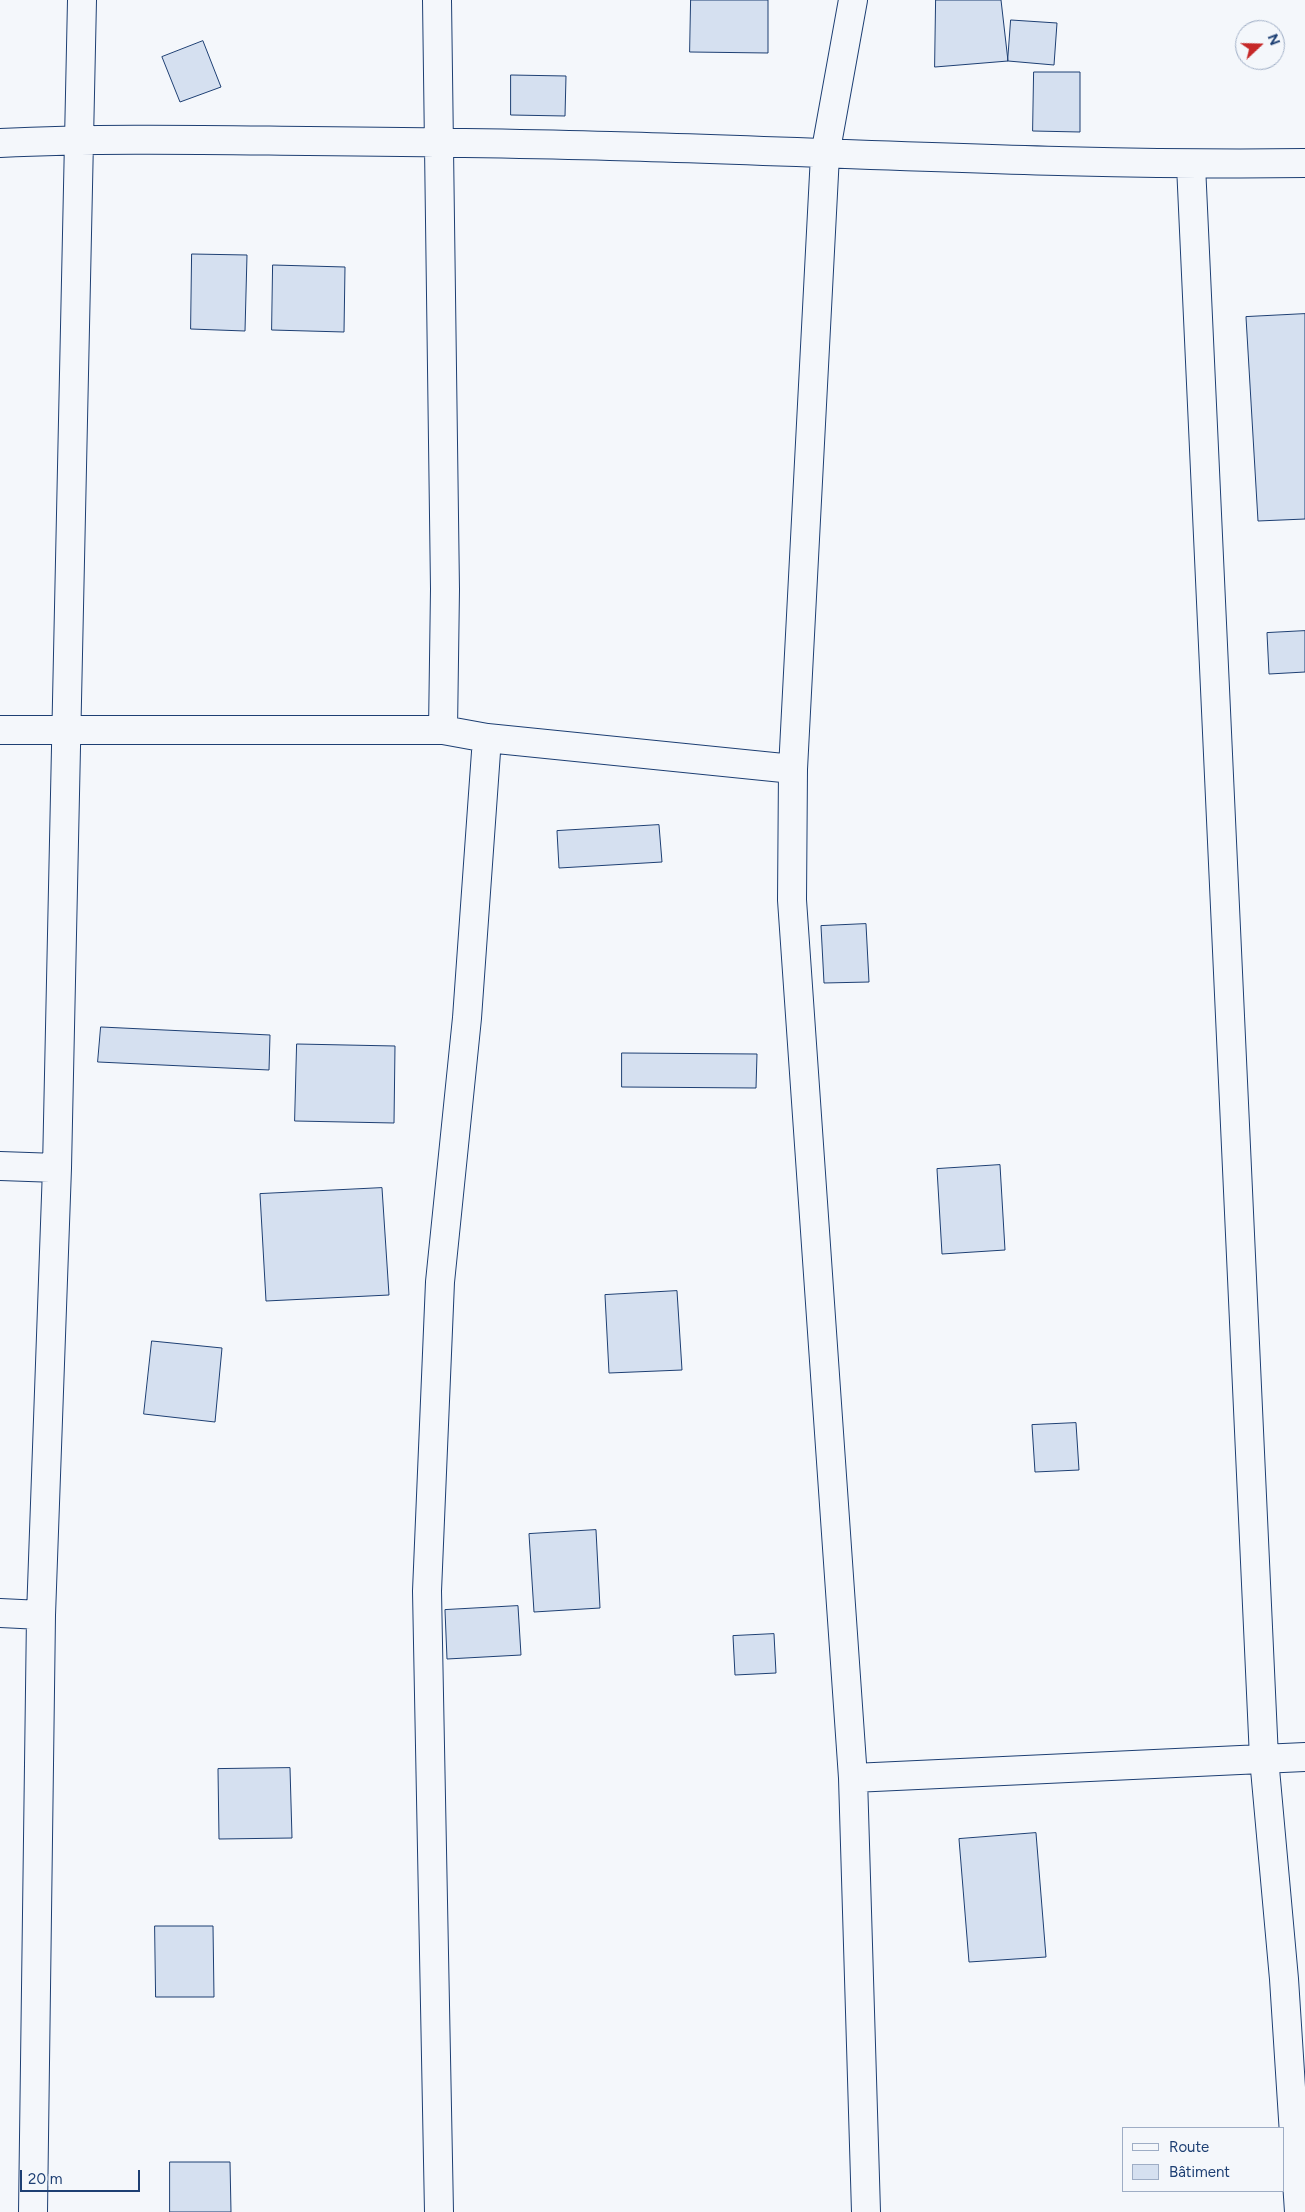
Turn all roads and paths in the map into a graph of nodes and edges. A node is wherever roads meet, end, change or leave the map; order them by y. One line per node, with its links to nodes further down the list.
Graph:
1 (82, 0): 4 (street)
2 (437, 0): 6 (street)
3 (853, 0): 7 (street)
4 (80, 139): 5 (street); 6 (street); 11 (street)
5 (0, 143)
6 (440, 143): 7 (street); 12 (street)
7 (825, 155): 9 (street); 14 (street)
8 (1305, 163): 9 (street)
9 (1191, 165): 20 (street)
10 (0, 730): 11 (street)
11 (65, 730): 12 (street); 16 (street)
12 (443, 730): 13 (street)
13 (486, 738): 14 (street); 23 (street)
14 (793, 769): 21 (street)
15 (0, 1166): 16 (street)
16 (57, 1168): 18 (street)
17 (0, 1613): 18 (street)
18 (41, 1615): 22 (street)
19 (1305, 1757): 20 (street)
20 (1264, 1758): 21 (street); 25 (street)
21 (853, 1778): 24 (street)
22 (33, 2212)
23 (439, 2212)
24 (866, 2212)
25 (1299, 2212)

